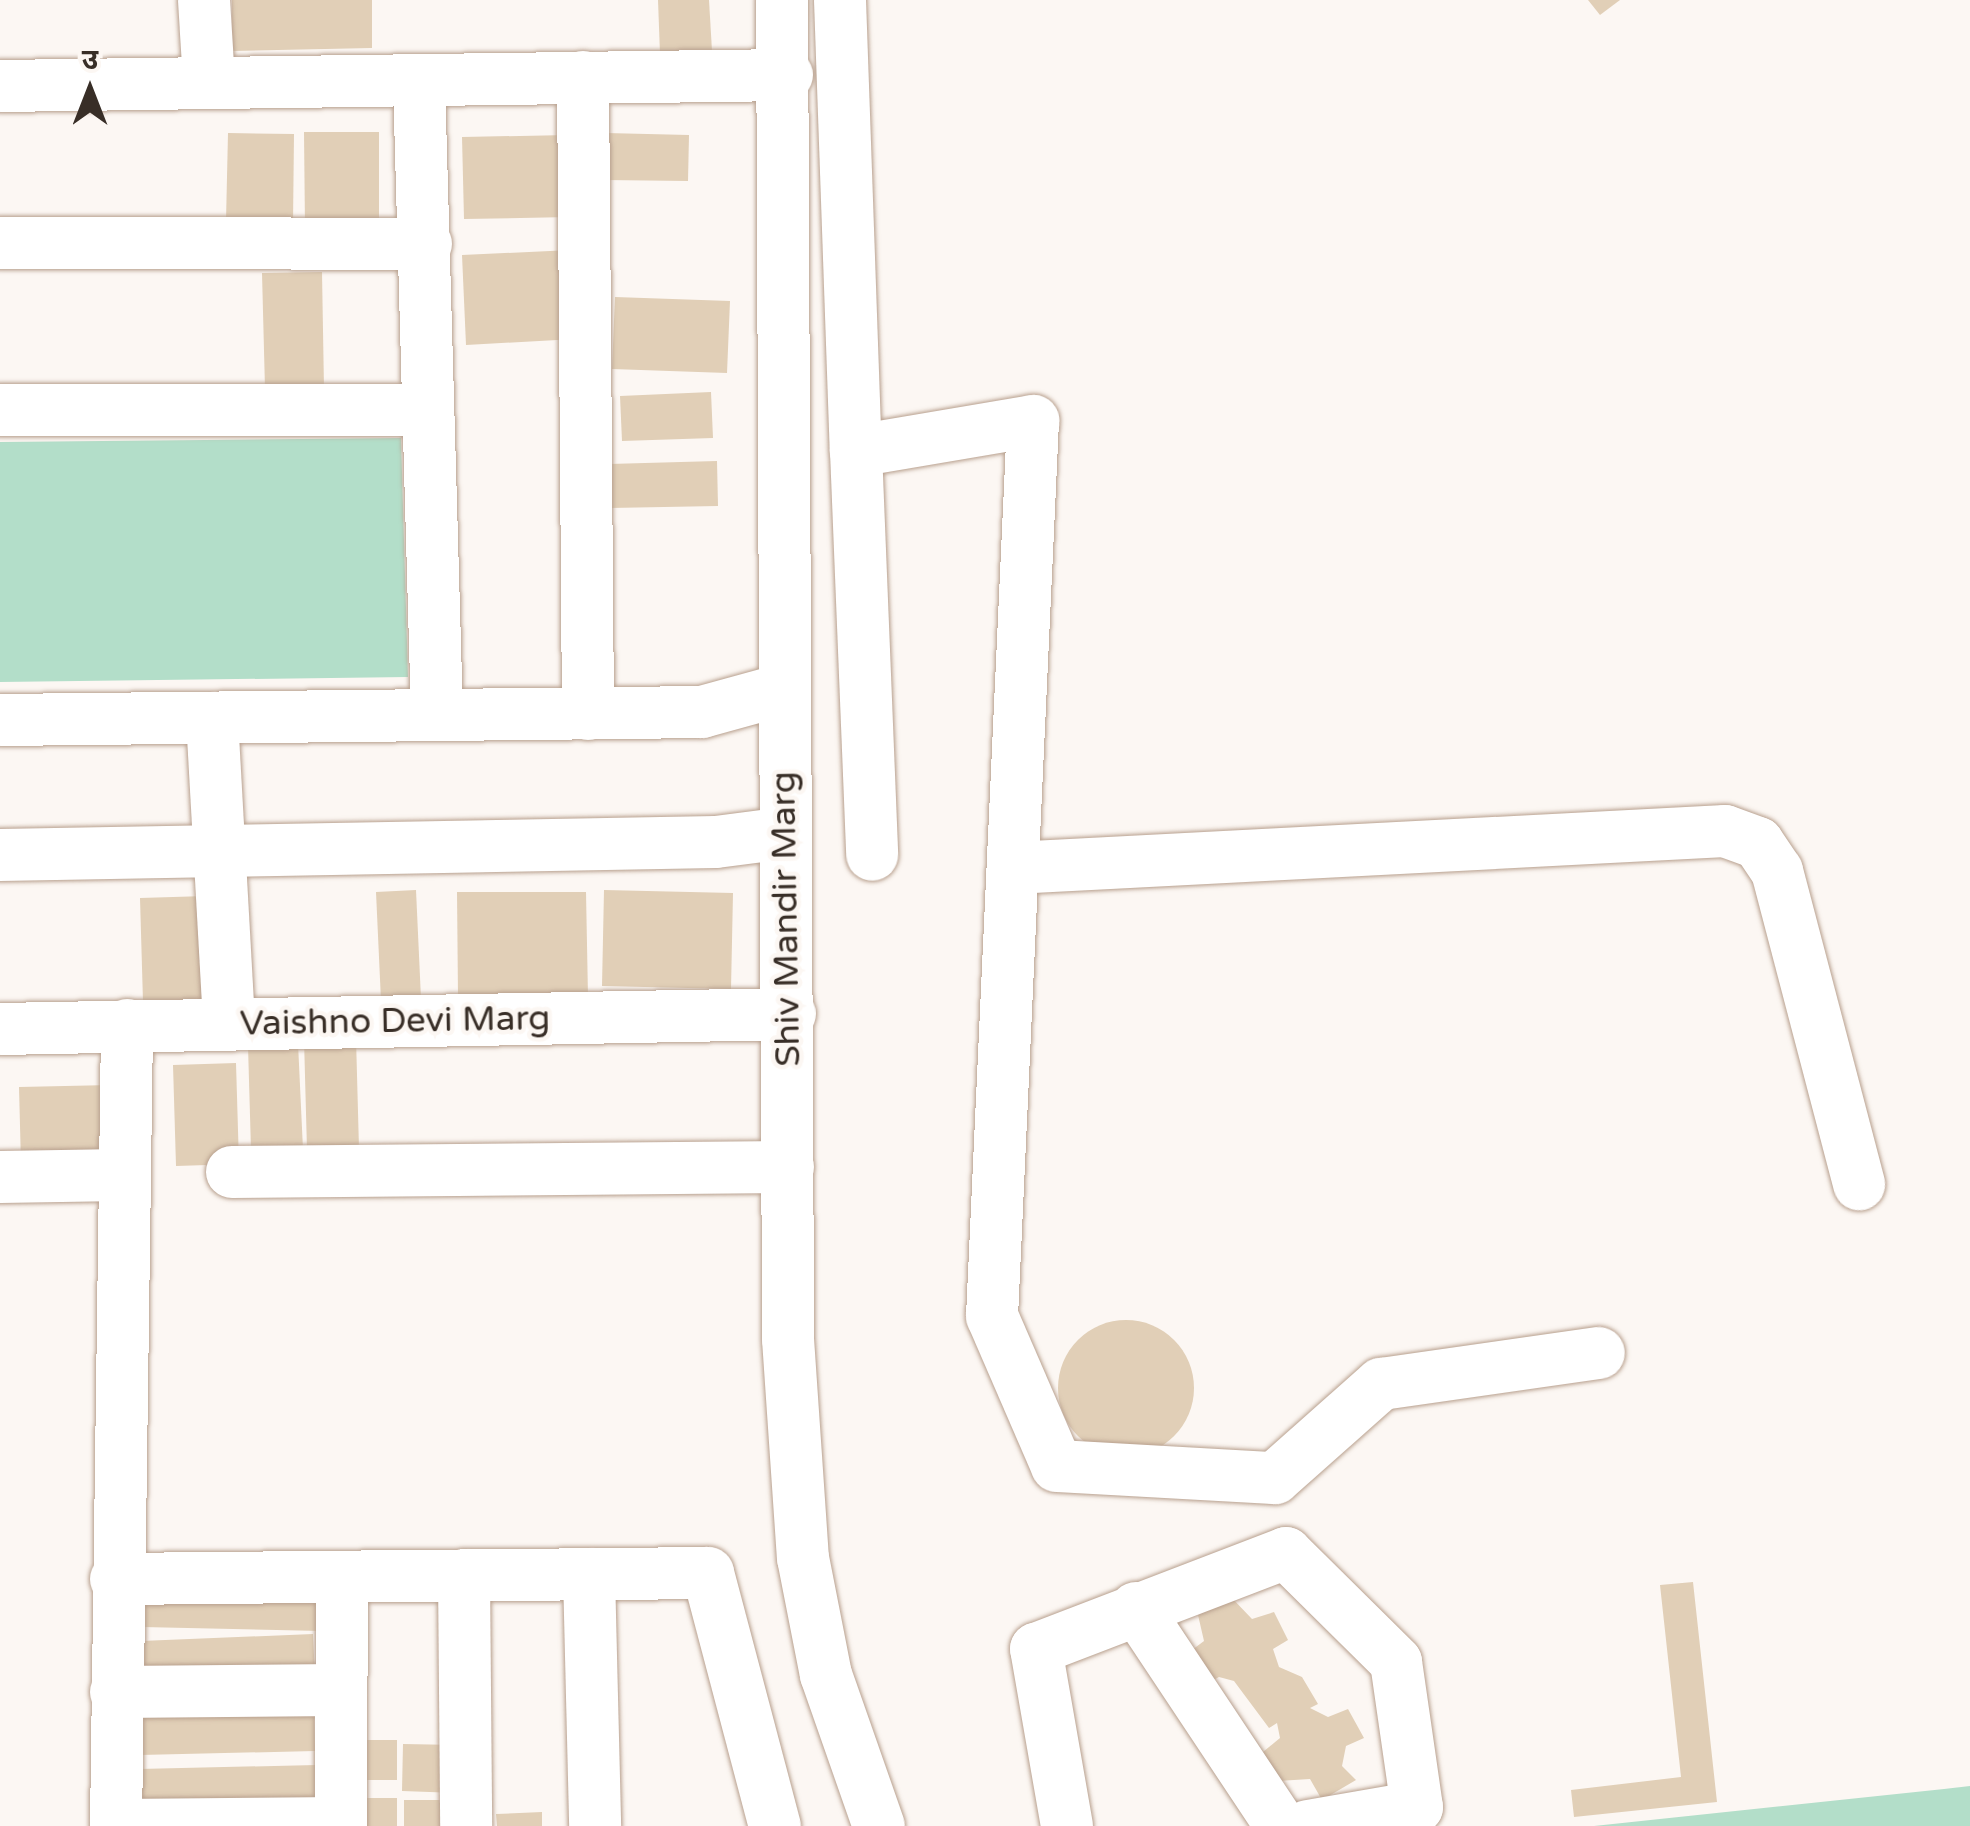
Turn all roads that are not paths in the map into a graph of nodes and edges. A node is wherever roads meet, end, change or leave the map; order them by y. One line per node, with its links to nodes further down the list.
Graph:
1 (204, 0): 6 (street)
2 (782, 0): 4 (street, Shiv Mandir Marg)
3 (840, 0): 13 (street)
4 (786, 75): 5 (street); 14 (street, Shiv Mandir Marg)
5 (583, 78): 7 (street); 15 (street)
6 (209, 81): 7 (street); 8 (street)
7 (418, 82): 10 (street)
8 (0, 86)
9 (0, 243): 10 (street)
10 (426, 244): 12 (street)
11 (0, 410): 12 (street)
12 (426, 410): 16 (street)
13 (856, 451): 22 (street); 23 (street)
14 (782, 690): 15 (street); 19 (street, Shiv Mandir Marg)
15 (588, 714): 16 (street)
16 (437, 715): 17 (street)
17 (212, 718): 18 (street); 20 (street)
18 (0, 720)
19 (785, 833): 20 (street); 24 (street, Shiv Mandir Marg)
20 (222, 848): 21 (street); 25 (street)
21 (0, 854)
22 (872, 855)
23 (1013, 868): 32 (street); 33 (street)
24 (790, 1014): 25 (street, Vaishno Devi Marg); 28 (street, Shiv Mandir Marg)
25 (229, 1024): 26 (street, Vaishno Devi Marg)
26 (127, 1025): 27 (street, Vaishno Devi Marg); 30 (street)
27 (0, 1028)
28 (788, 1167): 29 (street); 41 (street, Shiv Mandir Marg)
29 (232, 1172)
30 (122, 1175): 31 (street); 37 (street)
31 (0, 1176)
32 (1859, 1184)
33 (1598, 1353)
34 (588, 1574): 35 (street); 45 (street); 46 (street)
35 (464, 1575): 36 (street); 44 (street)
36 (342, 1577): 37 (street); 39 (street)
37 (116, 1579): 40 (street)
38 (1136, 1608): 47 (street); 48 (street); 49 (street)
39 (341, 1690): 40 (street); 42 (street)
40 (116, 1692): 43 (street)
41 (861, 1821)
42 (341, 1824): 43 (street)
43 (116, 1825)
44 (466, 1826)
45 (595, 1826)
46 (775, 1826)
47 (1067, 1826)
48 (1282, 1826)
49 (1308, 1826)

